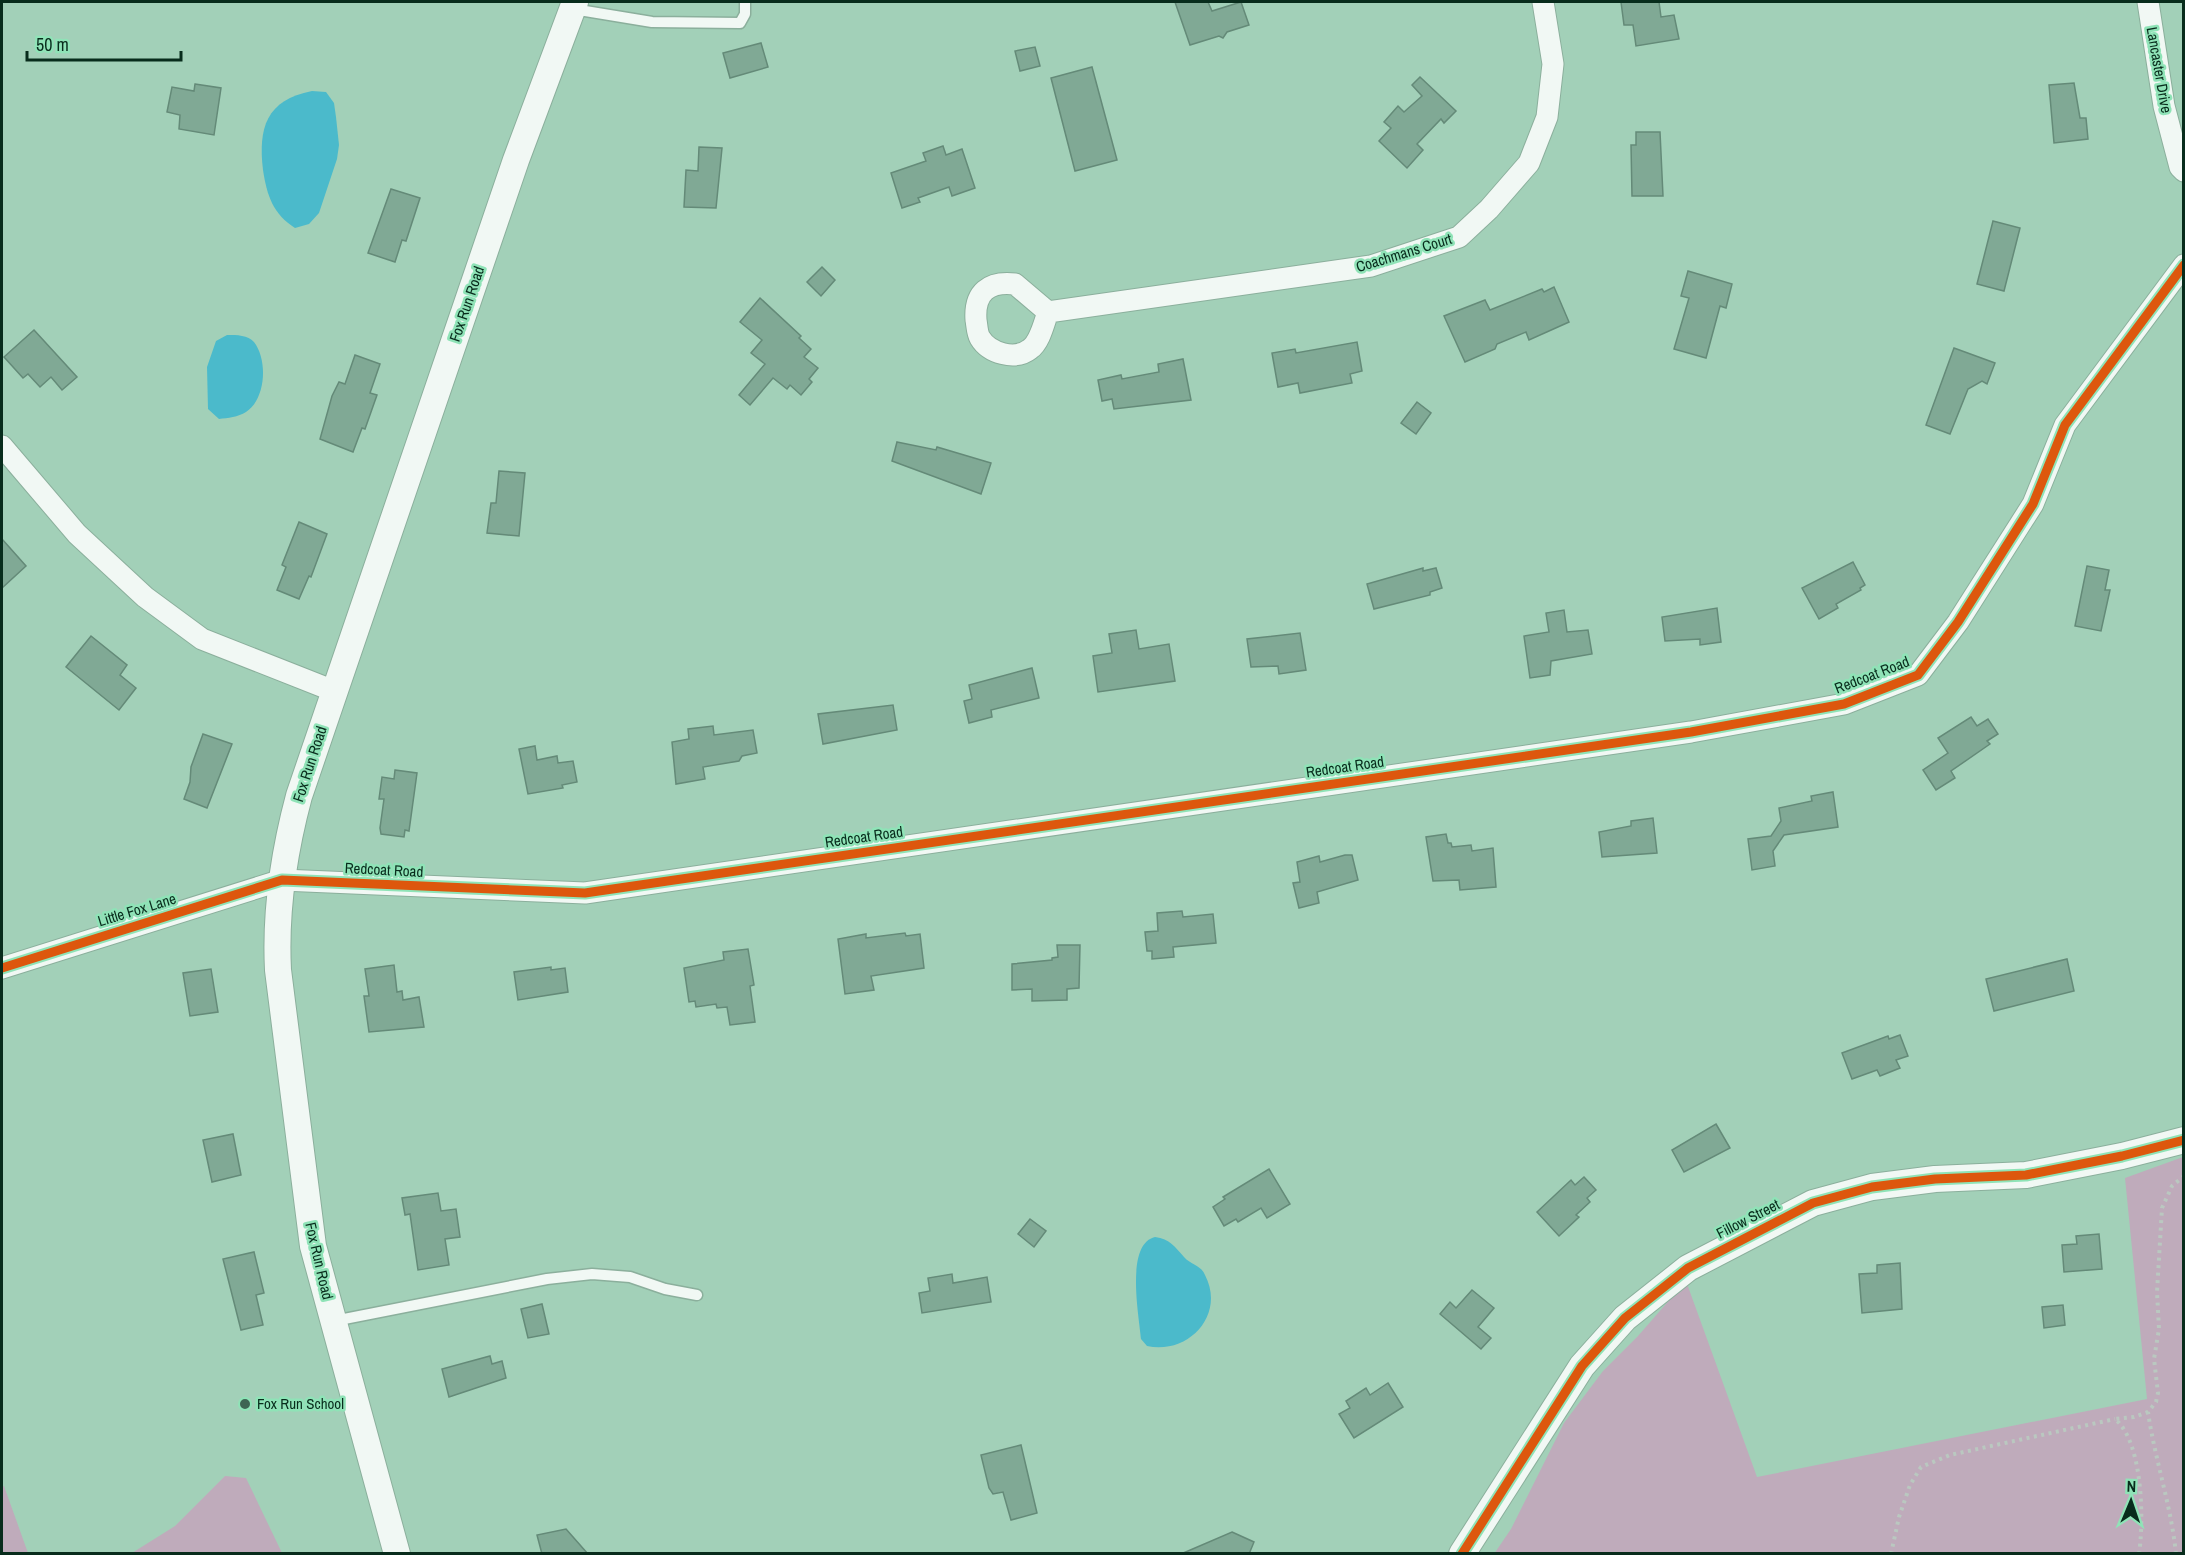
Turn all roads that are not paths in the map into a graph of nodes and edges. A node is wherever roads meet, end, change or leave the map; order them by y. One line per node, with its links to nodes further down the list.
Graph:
1 (746, 2): 4 (lane)
2 (1543, 2): 7 (street, Coachmans Court)
3 (2148, 2): 5 (street, Lancaster Drive)
4 (574, 5): 9 (street, Fox Run Road)
5 (2184, 171)
6 (2184, 265): 10 (street, Redcoat Road)
7 (1048, 312)
8 (2, 446): 9 (street)
9 (334, 691): 10 (street, Fox Run Road)
10 (282, 880): 11 (street, Little Fox Lane); 14 (street, Fox Run Road)
11 (2, 968)
12 (2184, 1140): 16 (street, Fillow Street)
13 (697, 1295): 14 (lane)
14 (334, 1322): 15 (street, Fox Run Road)
15 (397, 1554)
16 (1462, 1554)

